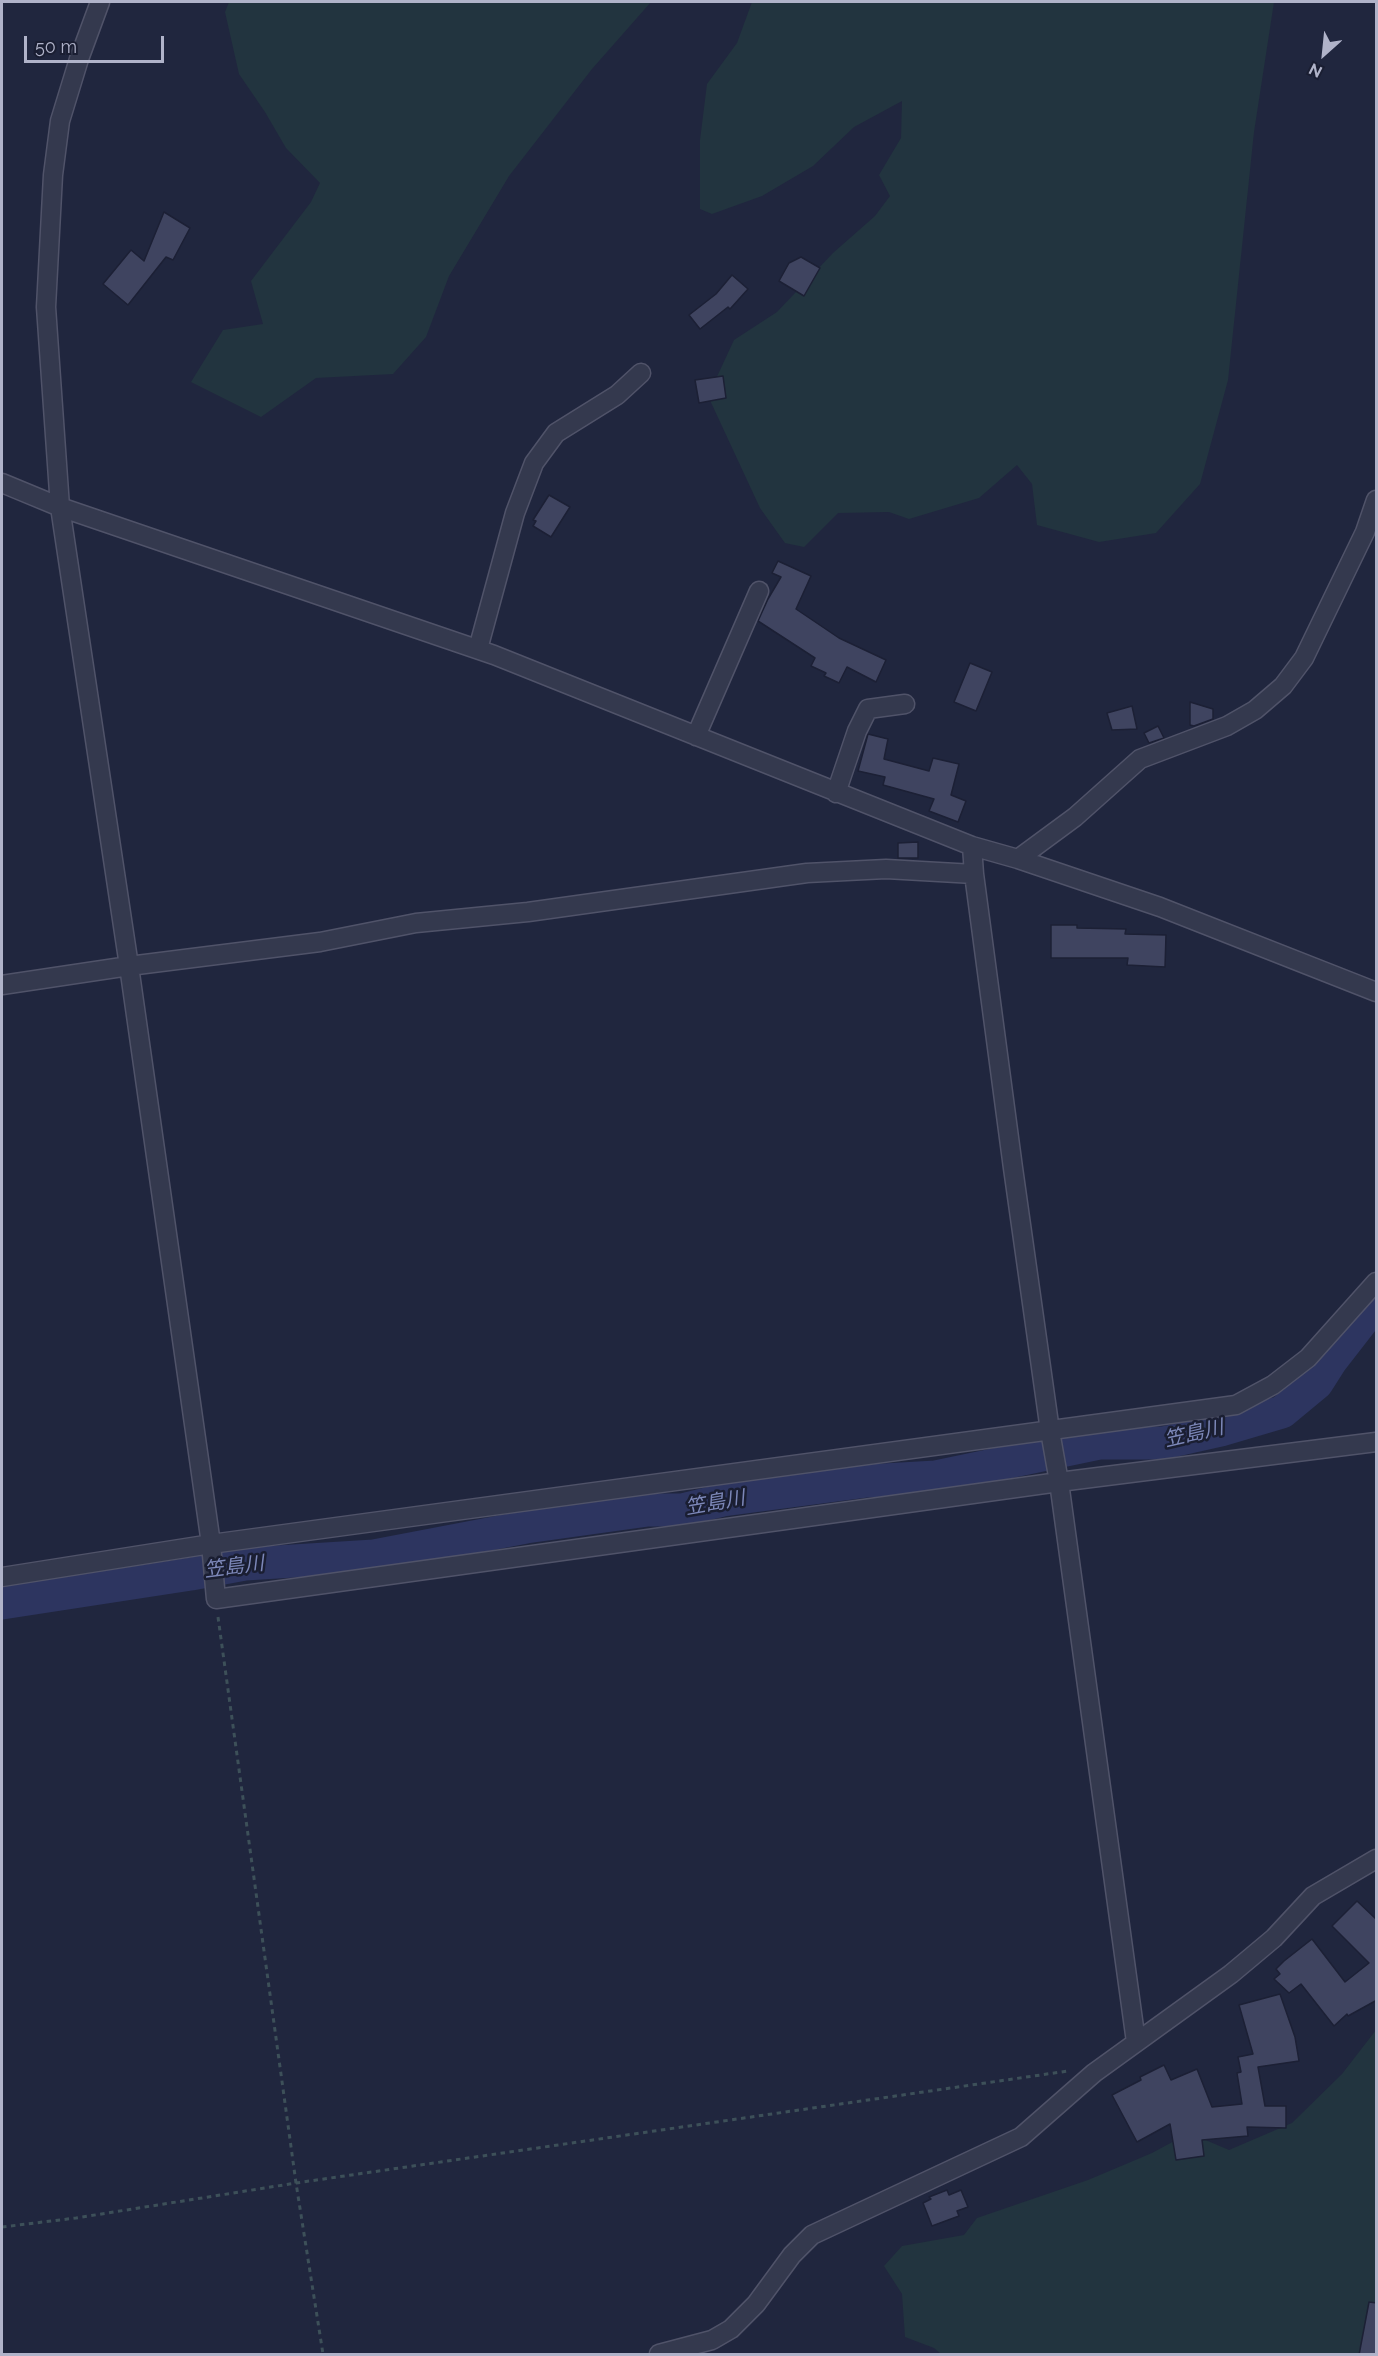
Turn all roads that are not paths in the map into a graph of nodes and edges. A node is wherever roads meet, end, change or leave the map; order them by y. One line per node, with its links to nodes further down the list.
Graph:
1 (100, 2): 5 (street)
2 (641, 373): 8 (street)
3 (2, 483): 5 (street)
4 (1377, 500): 6 (street)
5 (60, 507): 8 (street); 15 (street)
6 (1371, 535): 13 (street)
7 (759, 591): 10 (street)
8 (478, 649): 10 (street)
9 (905, 704): 11 (street)
10 (696, 736): 11 (street)
11 (836, 793): 12 (street)
12 (972, 846): 13 (street); 14 (street)
13 (1018, 859): 17 (street)
14 (974, 874): 15 (street); 19 (street)
15 (129, 966): 16 (street); 22 (street)
16 (2, 985)
17 (1377, 992)
18 (1377, 1282): 19 (street)
19 (1050, 1431): 21 (street); 22 (street)
20 (1377, 1442): 21 (street)
21 (1059, 1482): 22 (street); 25 (street)
22 (211, 1544): 23 (street)
23 (2, 1577)
24 (1377, 1859): 25 (street)
25 (1136, 2042): 26 (street)
26 (659, 2355)

